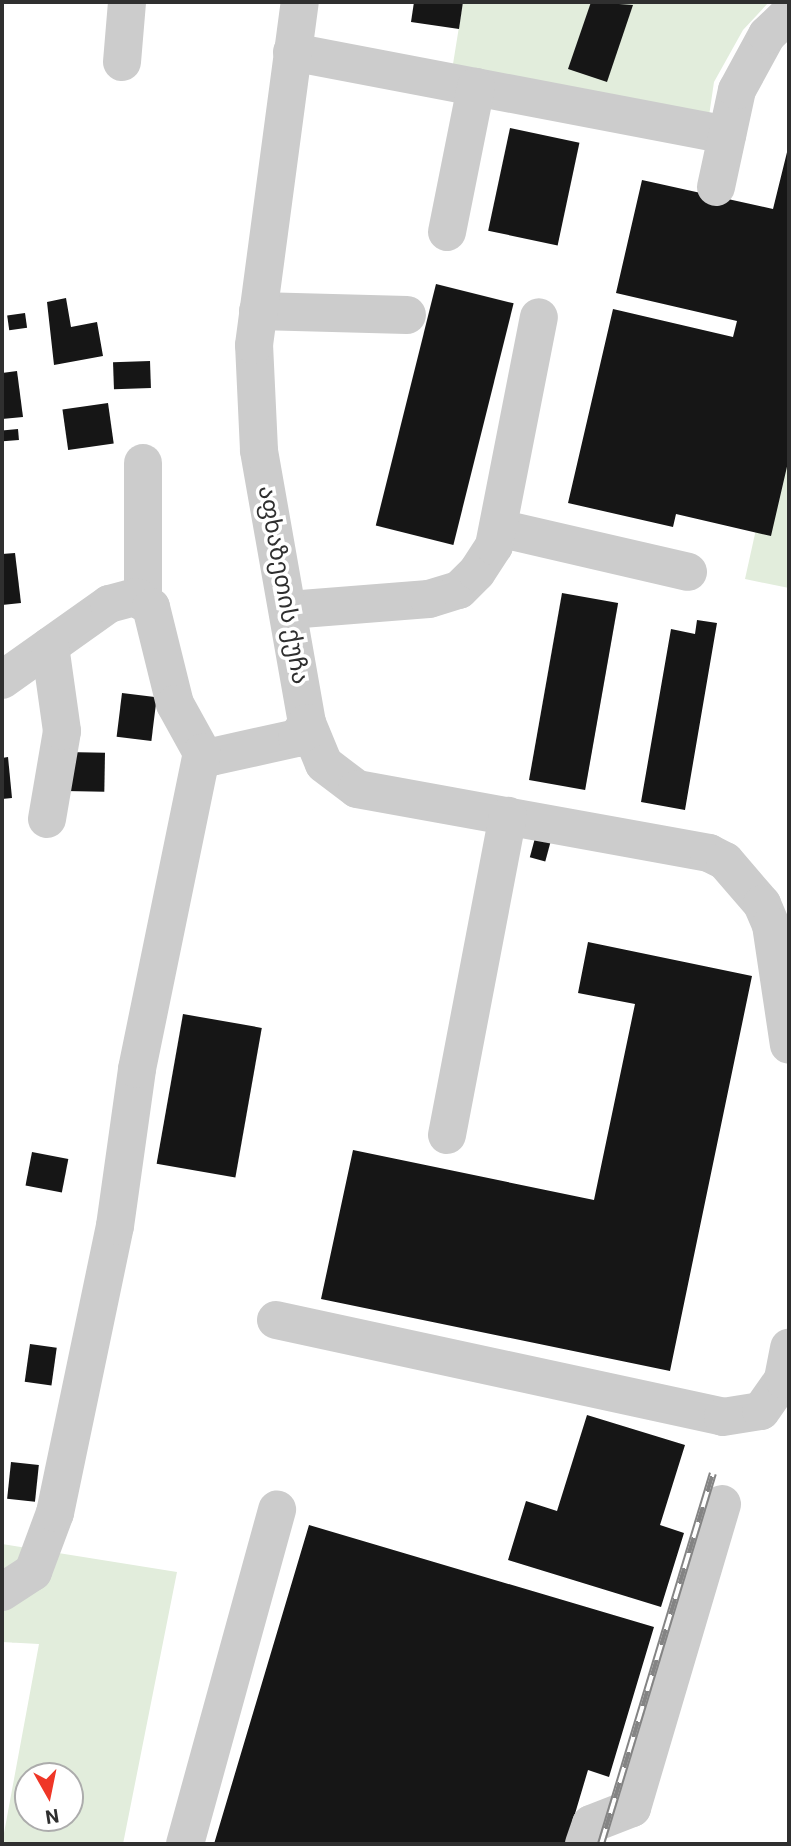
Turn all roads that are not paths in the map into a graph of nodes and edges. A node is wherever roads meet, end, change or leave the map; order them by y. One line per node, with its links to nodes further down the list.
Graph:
1 (127, 2): 5 (street)
2 (300, 2): 4 (street, აფხაზეთის ქუჩა)
3 (789, 14): 7 (street)
4 (292, 52): 6 (street); 10 (street, აფხაზეთის ქუჩა)
5 (122, 62)
6 (476, 87): 7 (street); 9 (street)
7 (727, 135): 8 (street)
8 (716, 187)
9 (447, 232)
10 (258, 311): 11 (street); 17 (street, აფხაზეთის ქუჩა)
11 (407, 315)
12 (539, 317): 14 (street)
13 (142, 463): 16 (street)
14 (498, 528): 15 (street); 17 (street)
15 (688, 572)
16 (143, 602): 18 (street); 21 (street)
17 (289, 610): 20 (street, აფხაზეთის ქუჩა)
18 (50, 646): 19 (street); 23 (street)
19 (2, 680)
20 (307, 723): 21 (street); 22 (street, აფხაზეთის ქუჩა)
21 (202, 753): 30 (street)
22 (508, 816): 24 (street, აფხაზეთის ქუჩა); 25 (street)
23 (47, 820)
24 (789, 1045)
25 (447, 1135)
26 (276, 1320): 27 (street)
27 (789, 1348)
28 (722, 1504): 32 (street)
29 (277, 1508): 31 (street)
30 (2, 1592)
31 (185, 1844)
32 (584, 1844)

